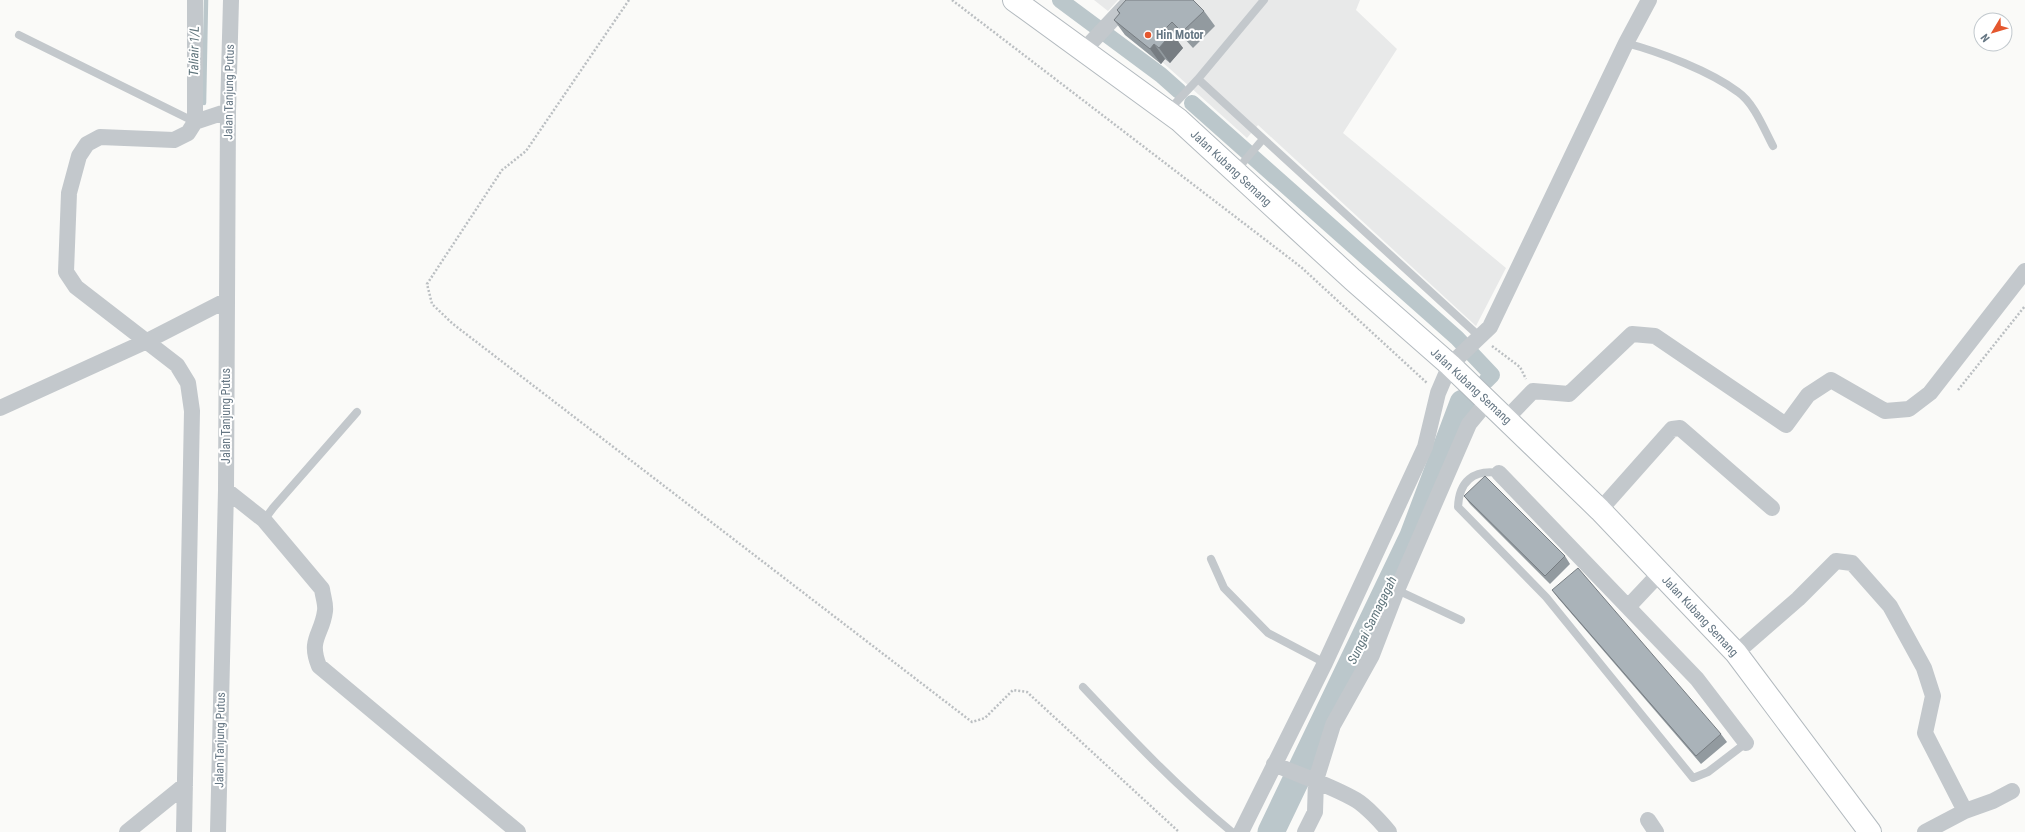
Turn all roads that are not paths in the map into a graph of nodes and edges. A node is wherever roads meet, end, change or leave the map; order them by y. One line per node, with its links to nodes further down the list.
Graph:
1 (195, 0): 13 (street)
2 (232, 0): 11 (street, Jalan Tanjung Putus)
3 (1014, 0): 8 (main road, Jalan Kubang Semang)
4 (1131, 0): 8 (street)
5 (1264, 0): 10 (lane)
6 (1649, 0): 9 (street)
7 (19, 35): 13 (lane)
8 (1090, 43): 12 (main road, Jalan Kubang Semang)
9 (1626, 43): 15 (lane); 20 (street)
10 (1198, 79): 12 (lane); 14 (lane)
11 (228, 111): 13 (street); 18 (street, Jalan Tanjung Putus)
12 (1167, 112): 16 (main road, Jalan Kubang Semang)
13 (195, 122): 19 (street)
14 (1263, 139): 16 (lane); 20 (lane)
15 (1773, 146)
16 (1242, 164): 21 (main road, Jalan Kubang Semang)
17 (2025, 271): 25 (street)
18 (227, 300): 19 (street); 27 (street, Jalan Tanjung Putus)
19 (147, 341): 23 (street); 42 (street)
20 (1475, 341): 21 (street)
21 (1454, 361): 22 (main road, Jalan Kubang Semang); 37 (street)
22 (1488, 401): 25 (main road, Jalan Kubang Semang); 33 (street)
23 (0, 408)
24 (357, 412): 30 (lane)
25 (1506, 419): 29 (main road, Jalan Kubang Semang)
26 (1499, 473): 34 (street); 39 (lane)
27 (226, 490): 30 (street); 47 (street, Jalan Tanjung Putus)
28 (1772, 508): 29 (street)
29 (1600, 510): 32 (main road, Jalan Kubang Semang)
30 (264, 520): 48 (street)
31 (1211, 559): 37 (lane)
32 (1660, 572): 34 (street); 36 (main road, Jalan Kubang Semang)
33 (1397, 590): 35 (lane); 41 (street)
34 (1628, 607): 39 (street)
35 (1461, 620)
36 (1736, 653): 44 (street); 53 (main road, Jalan Kubang Semang)
37 (1325, 663): 40 (street)
38 (1083, 686): 49 (lane)
39 (1746, 743)
40 (1278, 766): 41 (street); 50 (street)
41 (1312, 780): 51 (street); 52 (street)
42 (185, 785): 45 (street); 46 (street)
43 (2012, 791): 44 (street)
44 (1965, 811): 54 (street)
45 (127, 832)
46 (184, 832)
47 (218, 832)
48 (518, 832)
49 (1232, 832)
50 (1241, 832)
51 (1305, 832)
52 (1389, 832)
53 (1870, 832)
54 (1925, 832)

